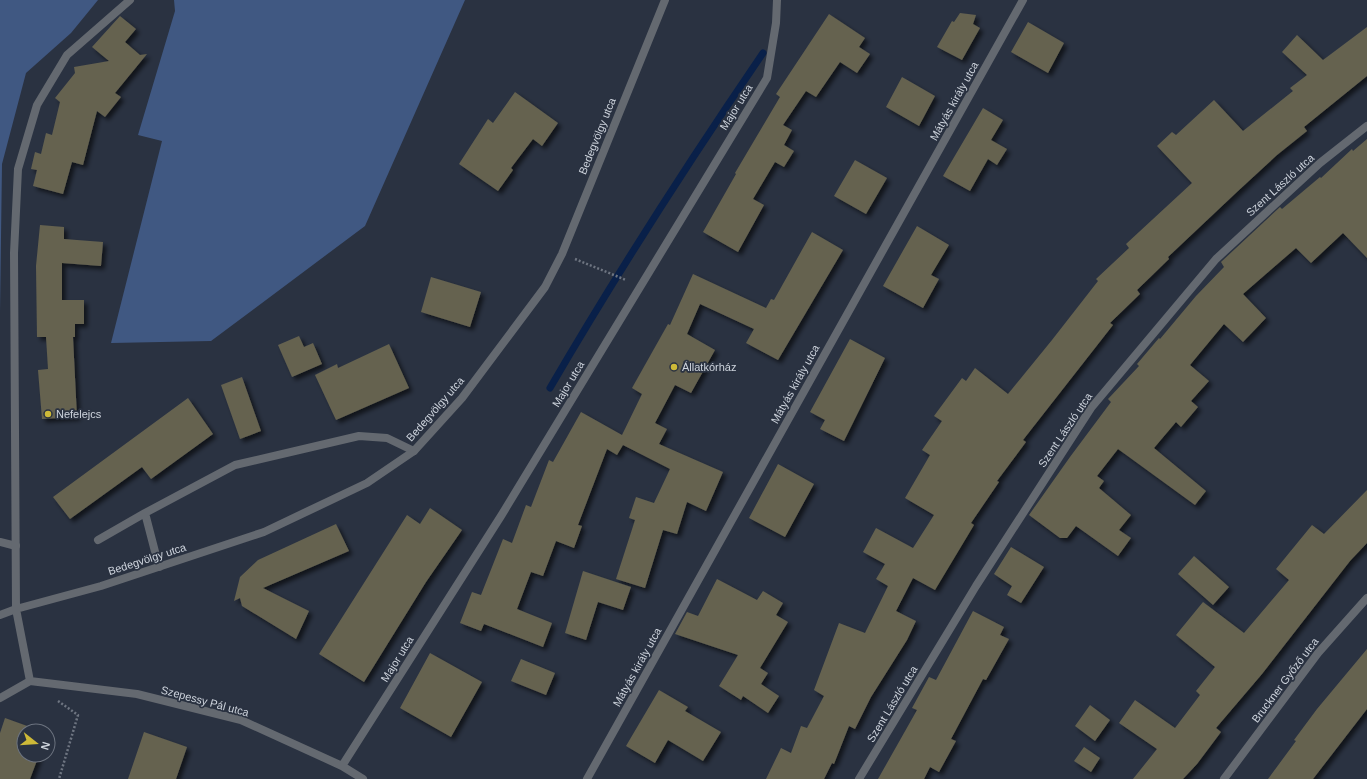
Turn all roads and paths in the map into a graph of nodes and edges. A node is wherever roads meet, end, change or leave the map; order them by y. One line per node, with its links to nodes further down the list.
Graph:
1 (130, 0): 12 (street)
2 (665, 0): 6 (street, Bedegvölgy utca)
3 (777, 0): 20 (street, Major utca)
4 (1023, 0): 23 (street, Mátyás király utca)
5 (1367, 126): 24 (street, Szent László utca)
6 (562, 254): 7 (path); 8 (street, Bedegvölgy utca)
7 (620, 277)
8 (414, 451): 9 (street); 13 (street, Bedegvölgy utca)
9 (145, 513): 10 (street); 13 (street)
10 (98, 540)
11 (0, 542): 12 (street)
12 (16, 546): 15 (street)
13 (159, 567): 15 (street, Bedegvölgy utca)
14 (1367, 598): 25 (street, Bruckner Győző utca)
15 (16, 609): 16 (street, Bedegvölgy utca); 17 (street)
16 (0, 615)
17 (30, 681): 18 (street); 20 (street, Szepessy Pál utca)
18 (0, 698)
19 (78, 715): 21 (path)
20 (342, 766): 22 (street, Szepessy Pál utca)
21 (59, 779)
22 (364, 779)
23 (588, 779)
24 (859, 779)
25 (1224, 779)

